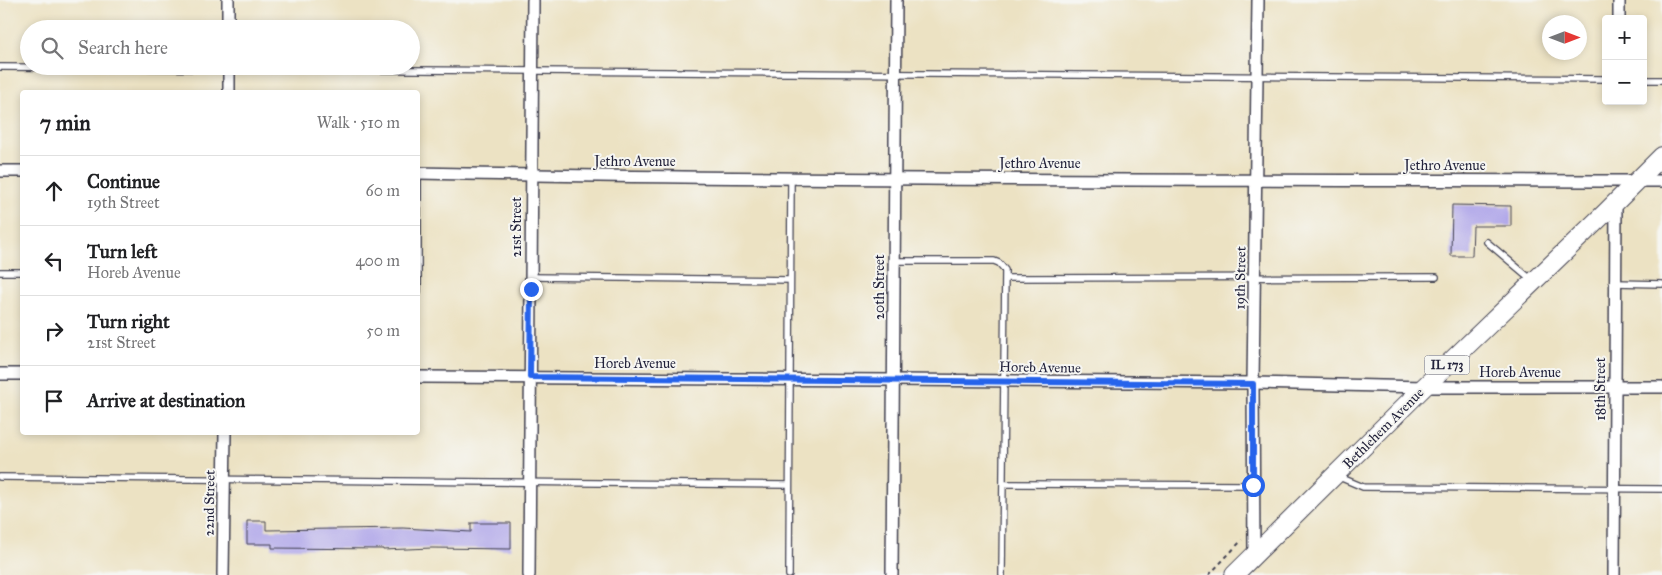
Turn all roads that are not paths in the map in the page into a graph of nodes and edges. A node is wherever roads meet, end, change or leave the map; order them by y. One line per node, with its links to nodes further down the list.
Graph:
1 (228, 0): 7 (street)
2 (533, 0): 11 (street, 21st Street)
3 (896, 0): 12 (street, 20th Street)
4 (1258, 0): 14 (street, 19th Street)
5 (1619, 0): 6 (street)
6 (1619, 15)
7 (228, 20)
8 (0, 67): 9 (lane)
9 (20, 67)
10 (420, 70): 11 (lane)
11 (532, 71): 12 (lane); 23 (street, 21st Street)
12 (896, 74): 14 (lane); 25 (street, 20th Street)
13 (229, 75): 18 (street)
14 (1257, 77): 15 (lane); 26 (street, 19th Street)
15 (1602, 80)
16 (1647, 80): 17 (lane)
17 (1662, 80)
18 (229, 90)
19 (1662, 156): 27 (main road, Bethlehem Avenue / IL 173)
20 (0, 171): 21 (street)
21 (20, 171)
22 (420, 173): 23 (street, Jethro Avenue)
23 (532, 175): 24 (street, Jethro Avenue); 34 (street, 21st Street)
24 (791, 177): 25 (street, Jethro Avenue); 38 (lane)
25 (895, 178): 26 (street, Jethro Avenue); 31 (street, 20th Street)
26 (1256, 179): 27 (street, Jethro Avenue); 36 (street, 19th Street)
27 (1636, 181): 28 (street, Jethro Avenue); 29 (main road, Bethlehem Avenue / IL 173)
28 (1662, 181)
29 (1616, 202): 39 (main road, Bethlehem Avenue / IL 173); 40 (street, 18th Street)
30 (1487, 242): 39 (lane)
31 (894, 261): 35 (lane); 47 (street, 20th Street)
32 (0, 272): 33 (lane)
33 (20, 272)
34 (531, 277): 38 (lane); 45 (street, 21st Street)
35 (1006, 278): 36 (lane); 48 (lane)
36 (1255, 278): 37 (lane); 49 (street, 19th Street)
37 (1436, 278)
38 (790, 280): 46 (lane)
39 (1534, 282): 51 (main road, Bethlehem Avenue / IL 173)
40 (1616, 283): 41 (lane); 52 (street, 18th Street)
41 (1662, 284)
42 (0, 374): 43 (street)
43 (20, 374)
44 (420, 377): 45 (street, Horeb Avenue)
45 (530, 377): 46 (street, Horeb Avenue); 57 (street, 21st Street)
46 (790, 379): 47 (street, Horeb Avenue); 59 (lane)
47 (894, 380): 48 (street, Horeb Avenue); 67 (street, 20th Street)
48 (1004, 381): 49 (street, Horeb Avenue); 58 (lane)
49 (1253, 384): 51 (street, Horeb Avenue); 60 (street, 19th Street)
50 (1662, 386): 52 (street, Horeb Avenue)
51 (1424, 387): 52 (street, Horeb Avenue); 54 (main road, Bethlehem Avenue / IL 173)
52 (1615, 387): 61 (street, 18th Street)
53 (226, 435): 56 (street, 22nd Street)
54 (1335, 476): 61 (lane); 63 (main road, Bethlehem Avenue / IL 173)
55 (0, 477): 56 (lane)
56 (224, 479): 57 (lane); 64 (street, 22nd Street)
57 (530, 482): 59 (lane); 65 (street, 21st Street)
58 (1004, 484): 60 (lane); 68 (lane)
59 (789, 485): 66 (lane)
60 (1253, 485): 63 (street, 19th Street)
61 (1614, 488): 62 (lane); 70 (street, 18th Street)
62 (1662, 489)
63 (1254, 556): 69 (main road, Bethlehem Avenue / IL 173)
64 (223, 575)
65 (529, 575)
66 (789, 575)
67 (892, 575)
68 (1002, 575)
69 (1234, 575)
70 (1614, 575)

